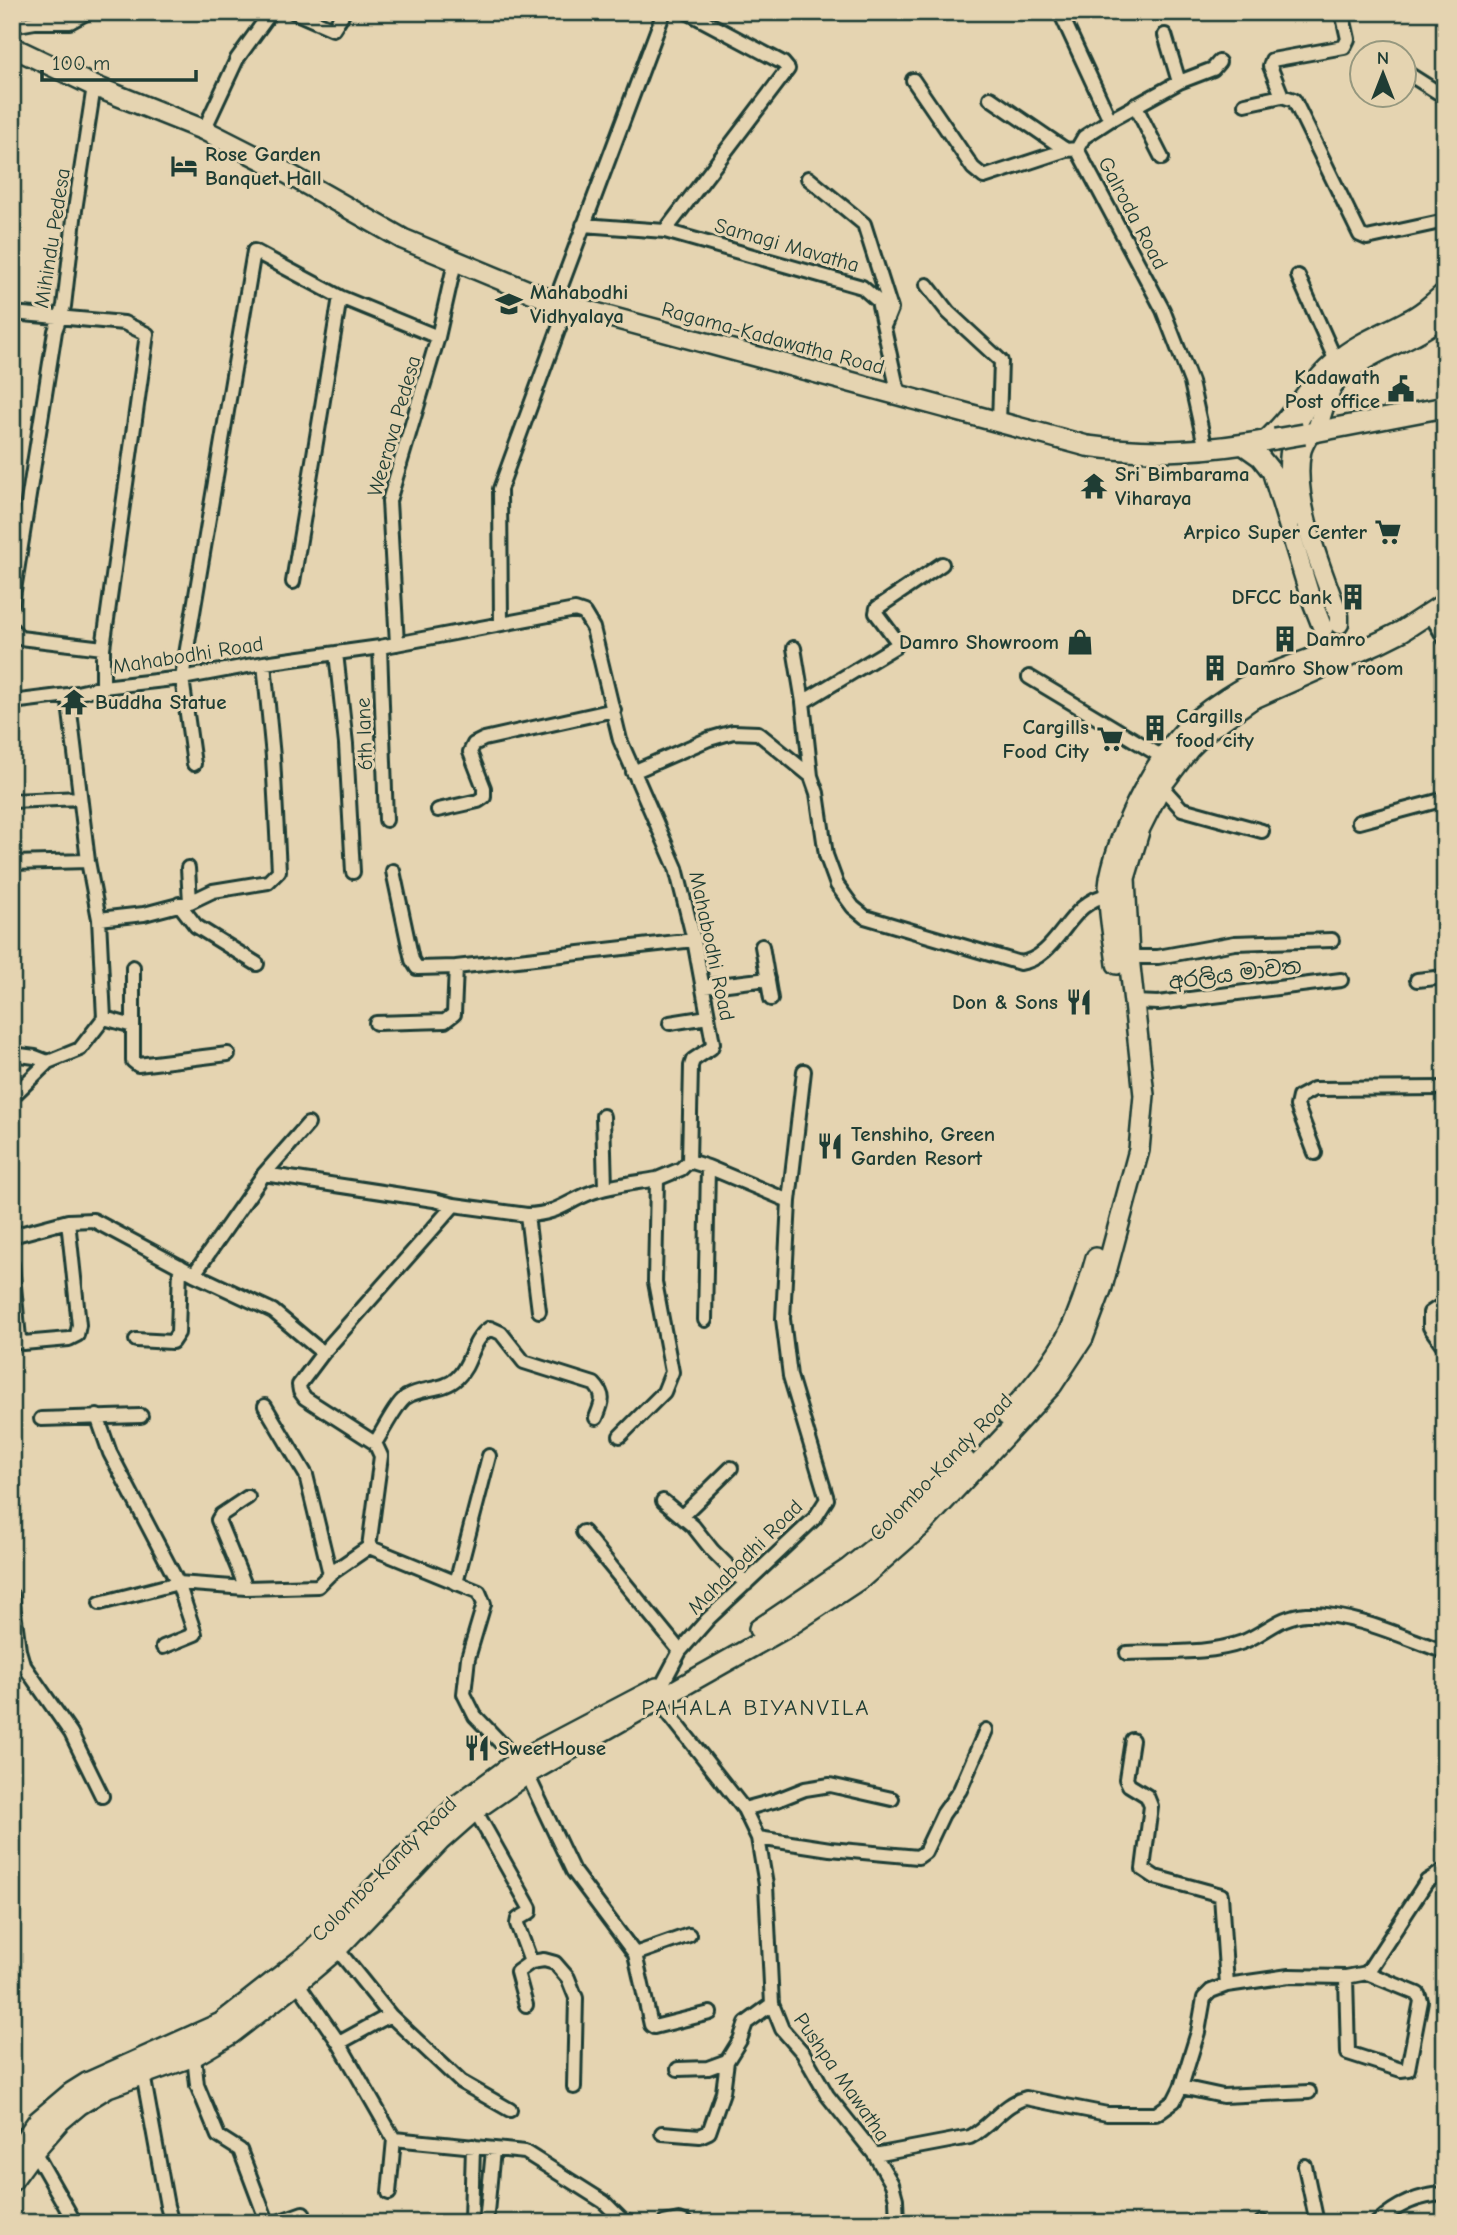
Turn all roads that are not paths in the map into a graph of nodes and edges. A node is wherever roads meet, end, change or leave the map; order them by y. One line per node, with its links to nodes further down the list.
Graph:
1 (88, 12): 9 (street)
2 (271, 12): 23 (street)
3 (294, 12): 4 (street)
4 (344, 12)
5 (664, 12): 28 (street)
6 (687, 12): 29 (street)
7 (1060, 12): 22 (street)
8 (1342, 12): 17 (street)
9 (12, 26)
10 (1165, 35): 15 (street)
11 (12, 47): 16 (main road, Ragama-Kadawatha Road)
12 (1219, 62): 15 (street, Galroda Road)
13 (1418, 79): 18 (street)
14 (913, 80): 24 (street)
15 (1179, 82): 21 (street, Galroda Road)
16 (94, 86): 23 (main road, Ragama-Kadawatha Road); 39 (street, Mihindu Pedesa)
17 (1282, 96): 20 (street); 27 (street)
18 (1445, 97)
19 (990, 98): 24 (street)
20 (1245, 104)
21 (1135, 105): 22 (street, Galroda Road); 25 (street)
22 (1110, 120): 24 (street, Galroda Road)
23 (204, 130): 30 (main road, Ragama-Kadawatha Road)
24 (1072, 149): 49 (street, Galroda Road)
25 (1162, 158)
26 (808, 178): 40 (street)
27 (1445, 221)
28 (583, 225): 29 (street, Samagi Mavatha); 36 (street)
29 (665, 231): 40 (street, Samagi Mavatha)
30 (455, 262): 36 (main road, Ragama-Kadawatha Road); 41 (street, Weerava Pedesa)
31 (1298, 276): 42 (street)
32 (927, 285): 45 (street)
33 (1445, 292): 42 (main road)
34 (341, 297): 41 (street); 51 (street); 67 (street)
35 (1445, 303): 56 (street)
36 (561, 304): 43 (main road, Ragama-Kadawatha Road); 55 (street)
37 (12, 313): 39 (street)
38 (1445, 314): 46 (main road)
39 (59, 319): 53 (street, Mihindu Pedesa); 60 (street)
40 (885, 324): 43 (street, Samagi Mavatha)
41 (438, 337): 59 (street, Weerava Pedesa)
42 (1336, 360): 47 (main road)
43 (900, 396): 45 (main road, Ragama-Kadawatha Road)
44 (1445, 407): 46 (main road, Ragama-Kadawatha Road)
45 (999, 423): 49 (main road, Ragama-Kadawatha Road)
46 (1310, 433): 47 (main road, Ragama-Kadawatha Road, bridge); 56 (main road)
47 (1270, 440): 48 (main road, Ragama-Kadawatha Road)
48 (1243, 445): 49 (main road, Ragama-Kadawatha Road); 56 (main road)
49 (1206, 450)
50 (942, 565): 71 (street)
51 (293, 582)
52 (1445, 589): 64 (main road, Colombo-Kandy Road)
53 (12, 603)
54 (1437, 608): 58 (street); 64 (main road, Colombo-Kandy Road)
55 (501, 624): 59 (street, Mahabodhi Road); 72 (street, Mahabodhi Road)
56 (1331, 627): 64 (street)
57 (12, 629): 60 (street)
58 (1445, 639)
59 (397, 644): 61 (street, Mahabodhi Road)
60 (103, 648): 68 (street)
61 (380, 648): 63 (street, Mahabodhi Road); 82 (street, 6th lane)
62 (794, 648): 71 (street)
63 (335, 653): 65 (street, Mahabodhi Road); 88 (street)
64 (1343, 653): 73 (main road, Colombo-Kandy Road); 77 (main road, Colombo-Kandy Road)
65 (264, 663): 67 (street, Mahabodhi Road); 91 (street)
66 (1029, 677): 73 (street)
67 (182, 678): 68 (street, Mahabodhi Road); 74 (street)
68 (103, 687): 69 (street, Mahabodhi Road)
69 (68, 695): 70 (street, Mahabodhi Road); 78 (street)
70 (12, 702)
71 (803, 702): 76 (street)
72 (614, 710): 75 (street, Mahabodhi Road); 81 (street)
73 (1164, 758): 90 (main road, Colombo-Kandy Road)
74 (194, 764)
75 (633, 772): 76 (street); 93 (street, Mahabodhi Road)
76 (811, 776): 90 (street)
77 (1161, 786): 84 (street); 96 (main road, Colombo-Kandy Road)
78 (80, 798): 80 (street); 85 (street)
79 (1445, 799): 83 (street)
80 (12, 801)
81 (438, 810)
82 (386, 820)
83 (1359, 822)
84 (1262, 831)
85 (88, 861): 86 (street); 92 (street)
86 (12, 863)
87 (188, 868): 91 (street)
88 (353, 872)
89 (393, 872): 99 (street)
90 (1109, 895): 166 (main road, Colombo-Kandy Road)
91 (185, 903): 92 (street); 97 (street)
92 (99, 919): 108 (street)
93 (694, 940): 99 (street); 104 (street, Mahabodhi Road)
94 (1332, 940): 96 (street)
95 (762, 946): 101 (street)
96 (1129, 957): 106 (main road, Colombo-Kandy Road)
97 (257, 964)
98 (133, 967): 111 (street)
99 (456, 967): 109 (street)
100 (1445, 977): 103 (street)
101 (768, 979): 104 (street); 105 (street)
102 (1341, 980): 106 (street, අරලිය මාවත)
103 (1417, 980)
104 (703, 988): 107 (street, Mahabodhi Road)
105 (771, 999)
106 (1134, 1002): 166 (main road, Colombo-Kandy Road)
107 (708, 1017): 110 (street); 121 (street, Mahabodhi Road)
108 (104, 1018): 111 (street); 114 (street)
109 (376, 1023)
110 (670, 1023)
111 (133, 1026): 113 (street)
112 (12, 1054): 114 (street)
113 (228, 1054)
114 (48, 1062): 117 (street)
115 (804, 1071): 126 (street)
116 (1445, 1088): 120 (street)
117 (12, 1097)
118 (603, 1116): 125 (street)
119 (308, 1124): 123 (street)
120 (1315, 1153)
121 (689, 1161): 122 (street); 124 (street)
122 (708, 1167): 126 (street); 136 (street)
123 (264, 1174): 127 (street); 133 (street)
124 (657, 1179): 125 (street); 145 (street)
125 (604, 1188): 128 (street)
126 (789, 1201): 157 (street, Mahabodhi Road)
127 (454, 1205): 128 (street); 139 (street)
128 (527, 1215): 135 (street)
129 (68, 1221): 130 (street); 131 (street); 132 (street)
130 (12, 1236)
131 (12, 1265)
132 (180, 1266): 133 (street); 137 (street)
133 (194, 1274): 139 (street)
134 (1445, 1303): 138 (street)
135 (539, 1311)
136 (705, 1320)
137 (136, 1340)
138 (1445, 1348)
139 (323, 1353): 146 (street)
140 (265, 1406): 154 (street)
141 (97, 1416): 142 (street); 144 (street); 155 (street)
142 (141, 1416)
143 (596, 1418): 146 (street)
144 (41, 1419)
145 (620, 1436)
146 (375, 1443): 153 (street)
147 (489, 1456): 156 (street)
148 (731, 1468): 151 (street)
149 (248, 1497): 158 (street)
150 (663, 1501): 151 (street)
151 (682, 1516): 157 (street)
152 (583, 1532): 163 (street)
153 (369, 1547): 154 (street); 156 (street)
154 (330, 1574): 158 (street)
155 (178, 1583): 158 (street); 160 (street); 161 (street)
156 (456, 1583): 169 (street)
157 (746, 1584): 163 (street, Mahabodhi Road)
158 (246, 1588)
159 (12, 1597): 162 (street)
160 (100, 1603)
161 (163, 1647)
162 (15, 1651): 170 (street)
163 (680, 1651): 166 (street, Mahabodhi Road)
164 (1445, 1652): 165 (street)
165 (1127, 1653)
166 (657, 1693): 169 (main road, Colombo-Kandy Road); 172 (street, Pushpa Mawatha)
167 (986, 1730): 174 (street)
168 (1132, 1740): 183 (street)
169 (523, 1768): 173 (main road, Colombo-Kandy Road); 178 (street); 181 (main road, Colombo-Kandy Road)
170 (102, 1796)
171 (892, 1799): 172 (street)
172 (744, 1809): 174 (street, Pushpa Mawatha)
173 (475, 1811): 177 (main road, Colombo-Kandy Road); 179 (street)
174 (758, 1838): 184 (street, Pushpa Mawatha)
175 (1445, 1870): 180 (street)
176 (689, 1935): 178 (street)
177 (337, 1948): 181 (main road, Colombo-Kandy Road); 187 (street)
178 (635, 1954): 186 (street)
179 (531, 1962): 185 (street); 193 (street)
180 (1367, 1973): 182 (street); 182 (street)
181 (293, 1977): 188 (street); 189 (main road, Colombo-Kandy Road); 203 (main road, Colombo-Kandy Road)
182 (1346, 1977): 183 (street)
183 (1227, 1985): 194 (street)
184 (772, 2004): 190 (street); 202 (street, Pushpa Mawatha)
185 (526, 2005)
186 (710, 2013)
187 (390, 2015): 188 (street); 196 (street)
188 (339, 2043): 198 (street)
189 (194, 2056): 192 (main road, Colombo-Kandy Road); 208 (street)
190 (727, 2061): 191 (street); 197 (street)
191 (678, 2069)
192 (144, 2074): 201 (main road, Colombo-Kandy Road); 210 (street)
193 (574, 2087)
194 (1181, 2087): 195 (street); 202 (street)
195 (1309, 2092)
196 (510, 2110)
197 (662, 2133)
198 (394, 2139): 199 (street); 206 (street)
199 (473, 2146): 200 (street); 211 (street)
200 (494, 2150): 212 (street); 213 (street)
201 (34, 2151): 205 (main road, Colombo-Kandy Road); 209 (street)
202 (874, 2155): 216 (street, Pushpa Mawatha)
203 (12, 2157)
204 (1305, 2166): 217 (street)
205 (12, 2181)
206 (388, 2193)
207 (1445, 2194): 218 (street)
208 (303, 2213)
209 (75, 2223)
210 (172, 2223)
211 (464, 2223)
212 (486, 2223)
213 (630, 2223)
214 (664, 2223): 215 (street)
215 (687, 2223)
216 (897, 2223)
217 (1317, 2223)
218 (1377, 2223)

